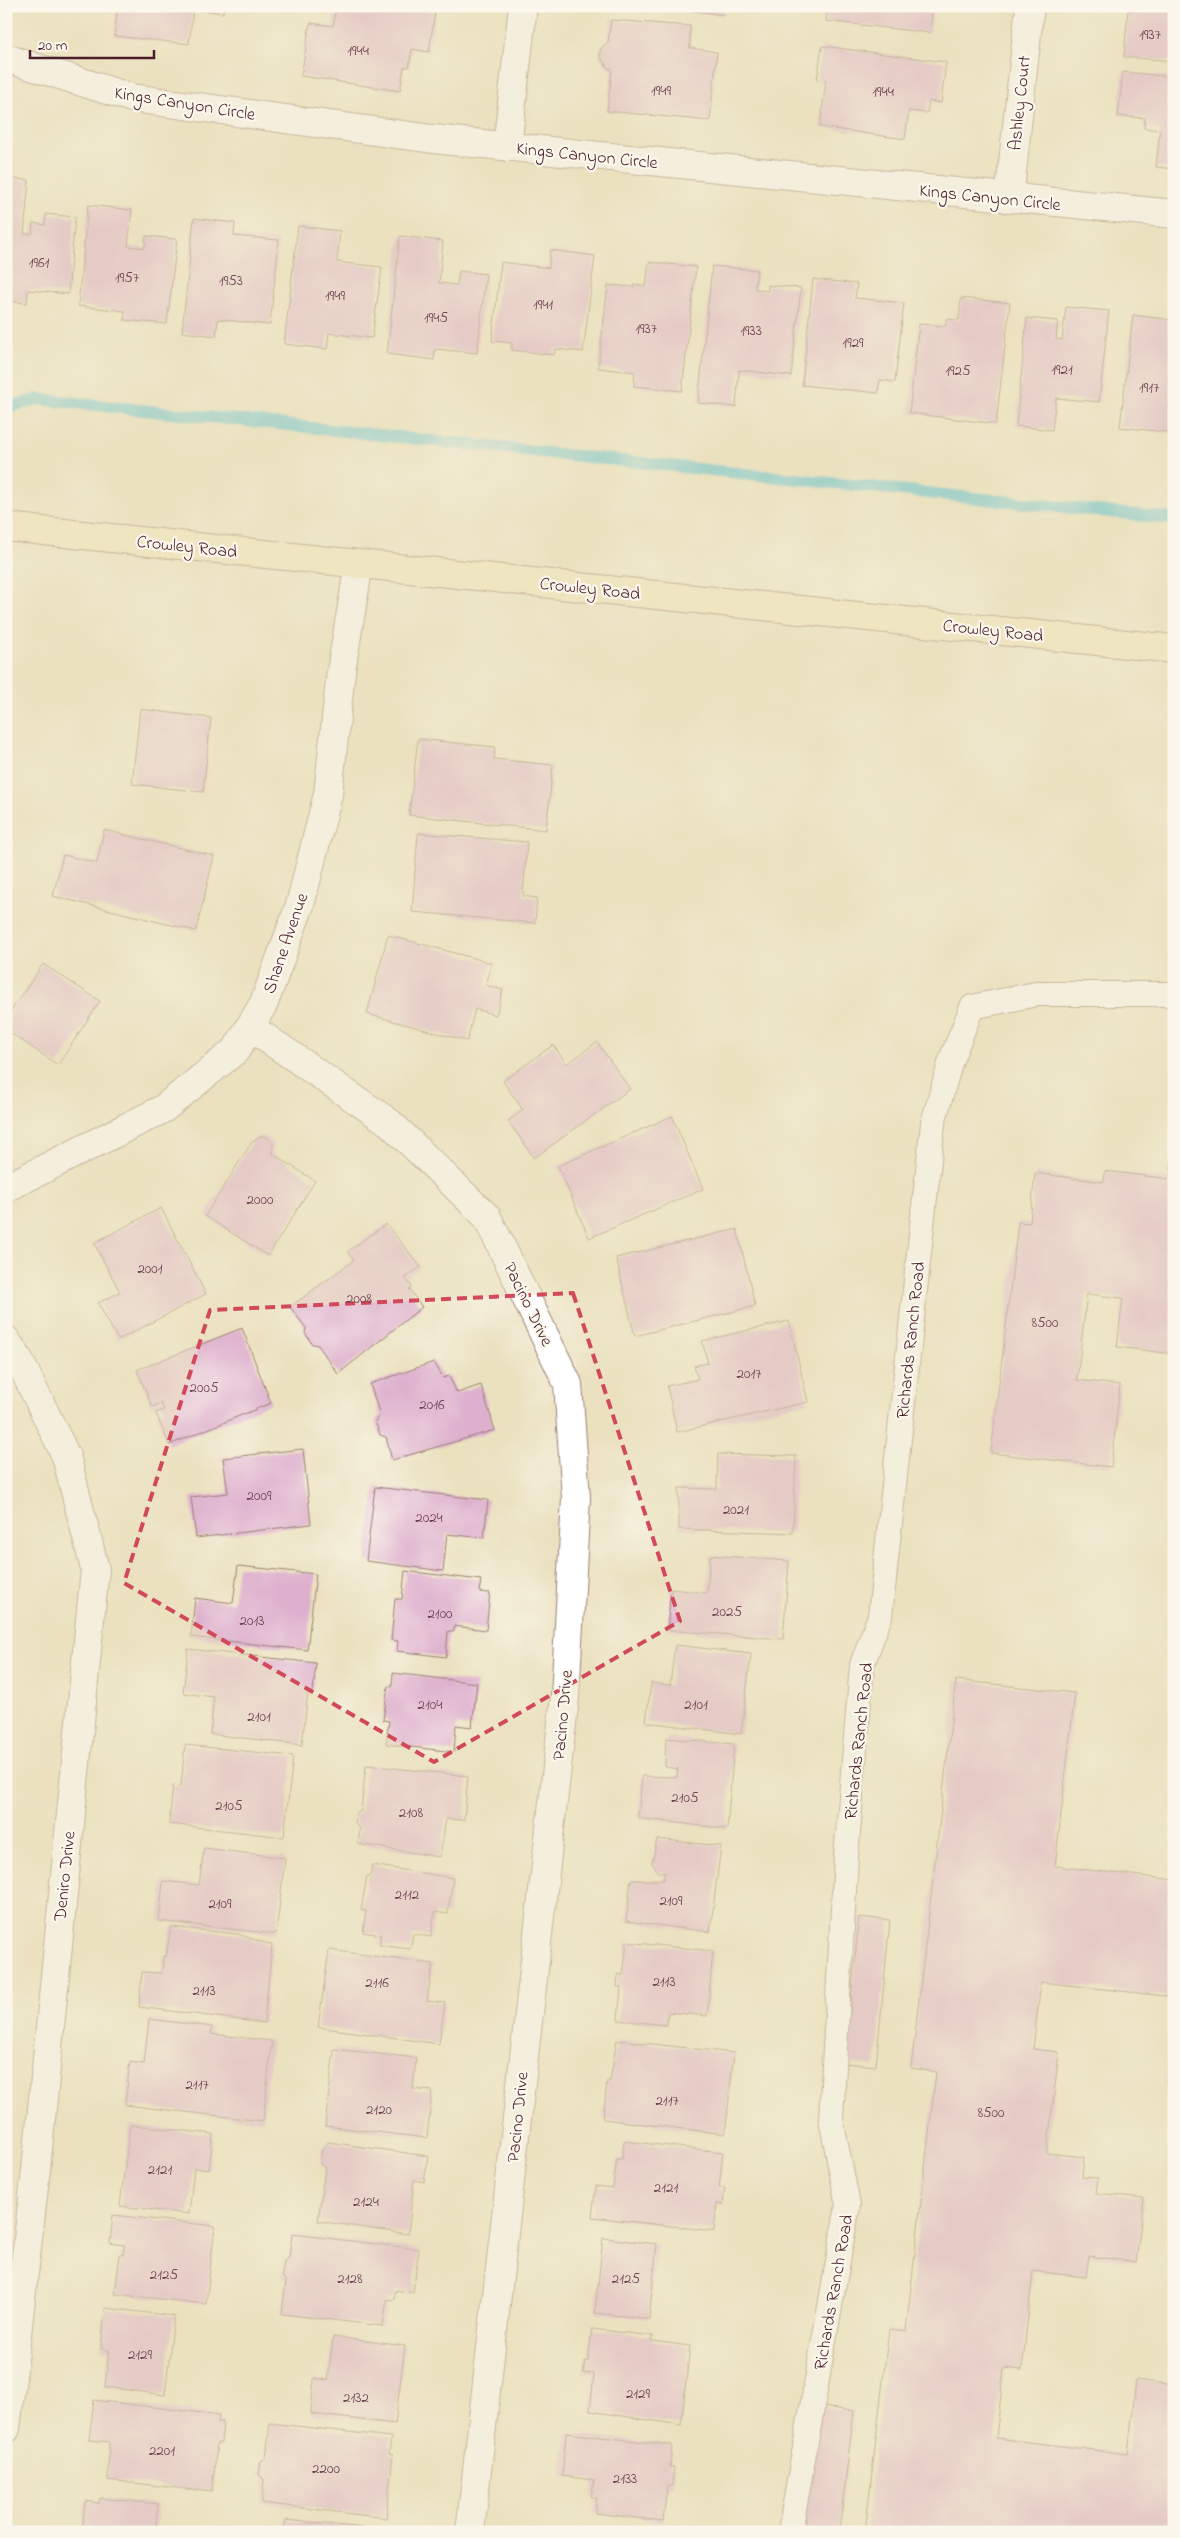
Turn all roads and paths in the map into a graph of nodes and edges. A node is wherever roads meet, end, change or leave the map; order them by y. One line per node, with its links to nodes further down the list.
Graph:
1 (523, 6): 4 (street)
2 (1030, 6): 5 (street, Ashley Court)
3 (6, 58): 4 (street, Kings Canyon Circle)
4 (507, 147): 5 (street, Kings Canyon Circle)
5 (1009, 199): 6 (street, Kings Canyon Circle)
6 (1174, 214)
7 (6, 527): 8 (main road, Crowley Road)
8 (359, 564): 9 (main road, Crowley Road); 11 (street, Shane Avenue)
9 (1174, 649)
10 (1174, 994): 16 (lane, Richards Ranch Road)
11 (250, 1027): 12 (street, Shane Avenue); 15 (street, Pacino Drive)
12 (6, 1188)
13 (6, 1340): 14 (street, Deniro Drive)
14 (6, 2429)
15 (470, 2532)
16 (790, 2532)

